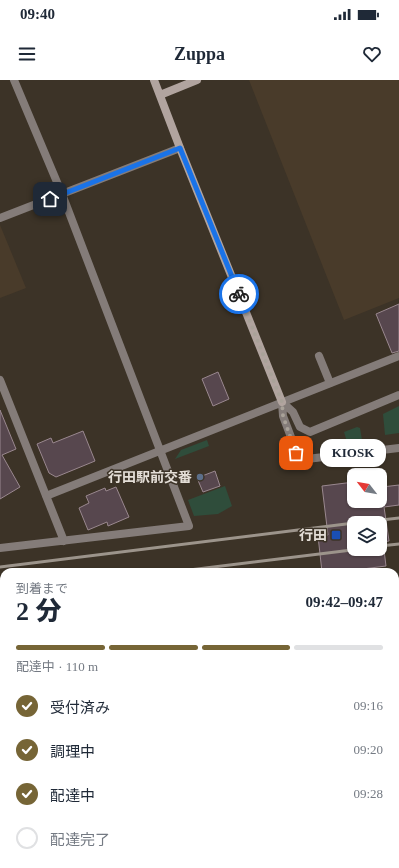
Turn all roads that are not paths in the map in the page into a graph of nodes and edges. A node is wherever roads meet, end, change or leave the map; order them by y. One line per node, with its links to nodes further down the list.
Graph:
1 (14, 80): 6 (street)
2 (154, 80): 4 (main road)
3 (197, 80): 4 (main road)
4 (160, 95): 5 (main road)
5 (180, 148): 6 (street); 14 (main road)
6 (62, 194): 7 (street); 16 (street)
7 (0, 218)
8 (319, 356): 11 (street)
9 (399, 356): 11 (street)
10 (0, 380): 12 (street)
11 (330, 383): 14 (street)
12 (2, 391): 17 (street)
13 (399, 395): 14 (street)
14 (282, 402): 15 (street); 16 (street)
15 (399, 448)
16 (160, 450): 17 (street); 18 (street)
17 (46, 496): 18 (street)
18 (64, 541): 19 (street)
19 (0, 548)

